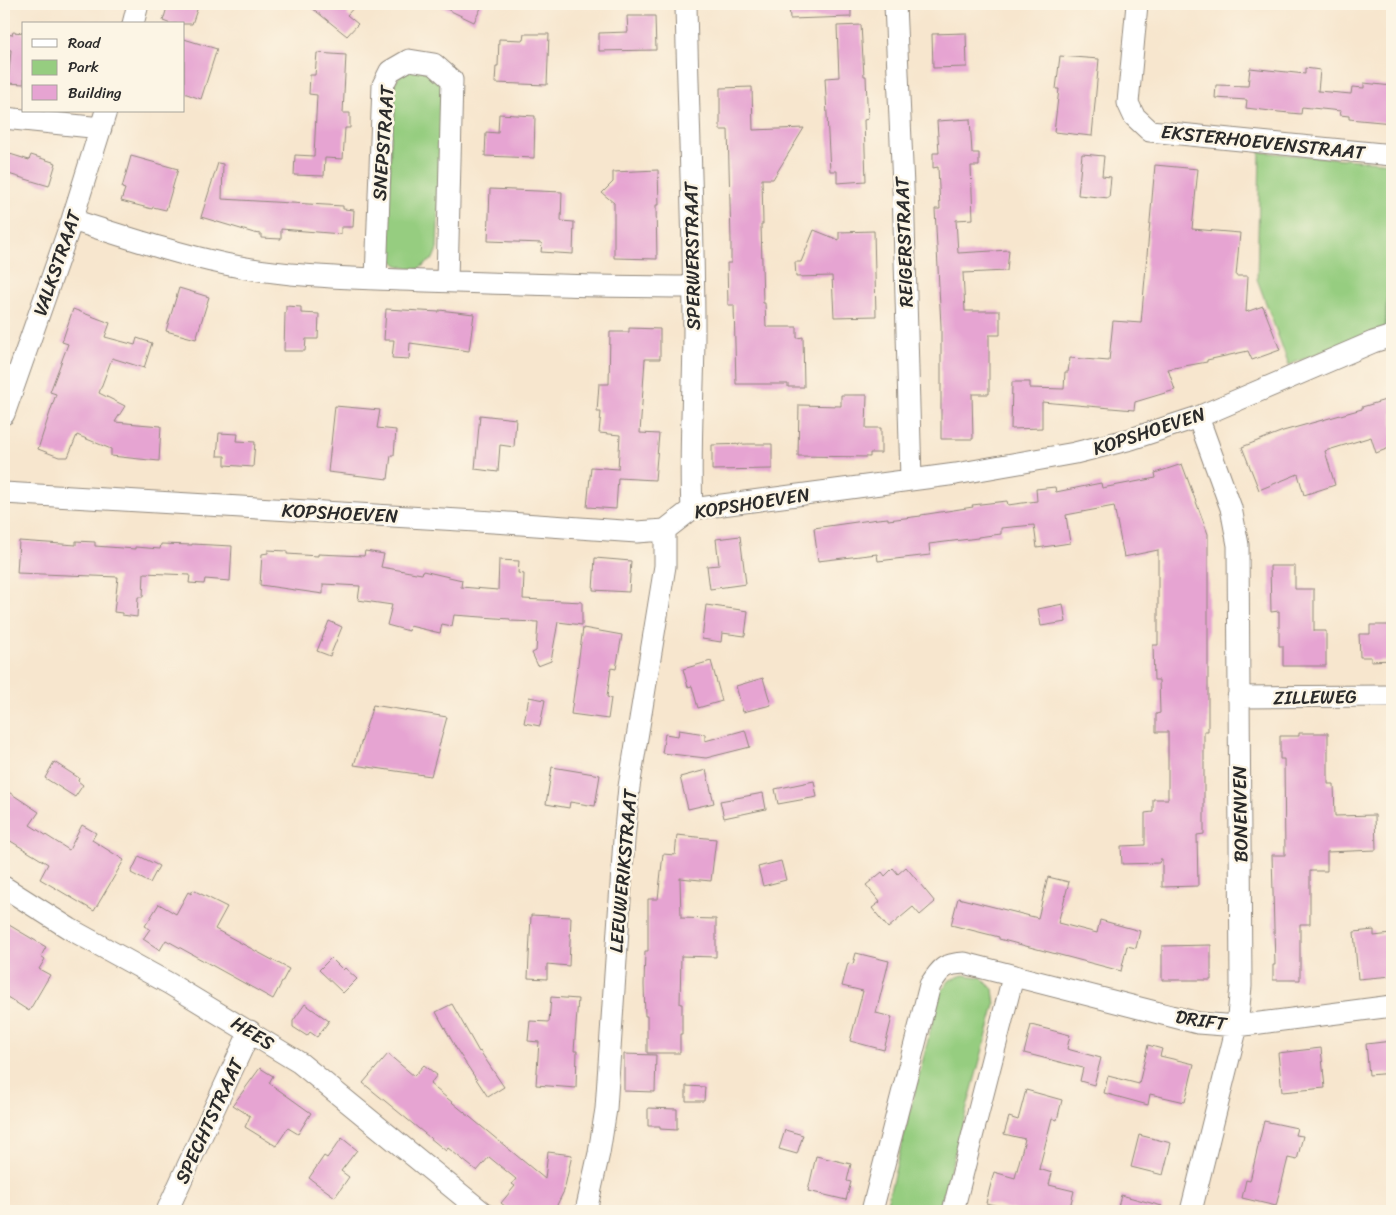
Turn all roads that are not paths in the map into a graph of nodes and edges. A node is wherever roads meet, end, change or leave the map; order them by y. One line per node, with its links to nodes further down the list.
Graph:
1 (138, 4): 5 (street)
2 (686, 4): 12 (street, SPERWERSTRAAT)
3 (894, 4): 16 (street, REIGERSTRAAT)
4 (1137, 4): 8 (street, EKSTERHOEVENSTRAAT)
5 (134, 22)
6 (4, 118): 7 (street)
7 (104, 120): 9 (street, VALKSTRAAT)
8 (1392, 155)
9 (72, 220): 10 (street); 14 (street, VALKSTRAAT)
10 (376, 279): 11 (street); 11 (street, SNEPSTRAAT)
11 (447, 281): 12 (street)
12 (693, 287): 18 (street, SPERWERSTRAAT)
13 (1392, 336): 15 (street, KOPSHOEVEN)
14 (4, 414)
15 (1198, 416): 16 (street, KOPSHOEVEN); 21 (street, BONENVEN)
16 (911, 480): 18 (street, KOPSHOEVEN)
17 (4, 493): 19 (street, KOPSHOEVEN)
18 (692, 508): 19 (street, KOPSHOEVEN)
19 (664, 530): 29 (street, LEEUWERIKSTRAAT)
20 (1392, 696): 21 (street, ZILLEWEG)
21 (1238, 697): 25 (street, BONENVEN)
22 (4, 886): 26 (street, HEES)
23 (1013, 977): 25 (street, DRIFT); 30 (street, DRIFT); 31 (street)
24 (1392, 1006): 25 (street, DRIFT)
25 (1237, 1026): 32 (street, BONENVEN)
26 (250, 1031): 27 (street, SPECHTSTRAAT); 28 (street, HEES)
27 (167, 1211)
28 (481, 1211)
29 (586, 1211)
30 (872, 1211)
31 (952, 1211)
32 (1191, 1211)

